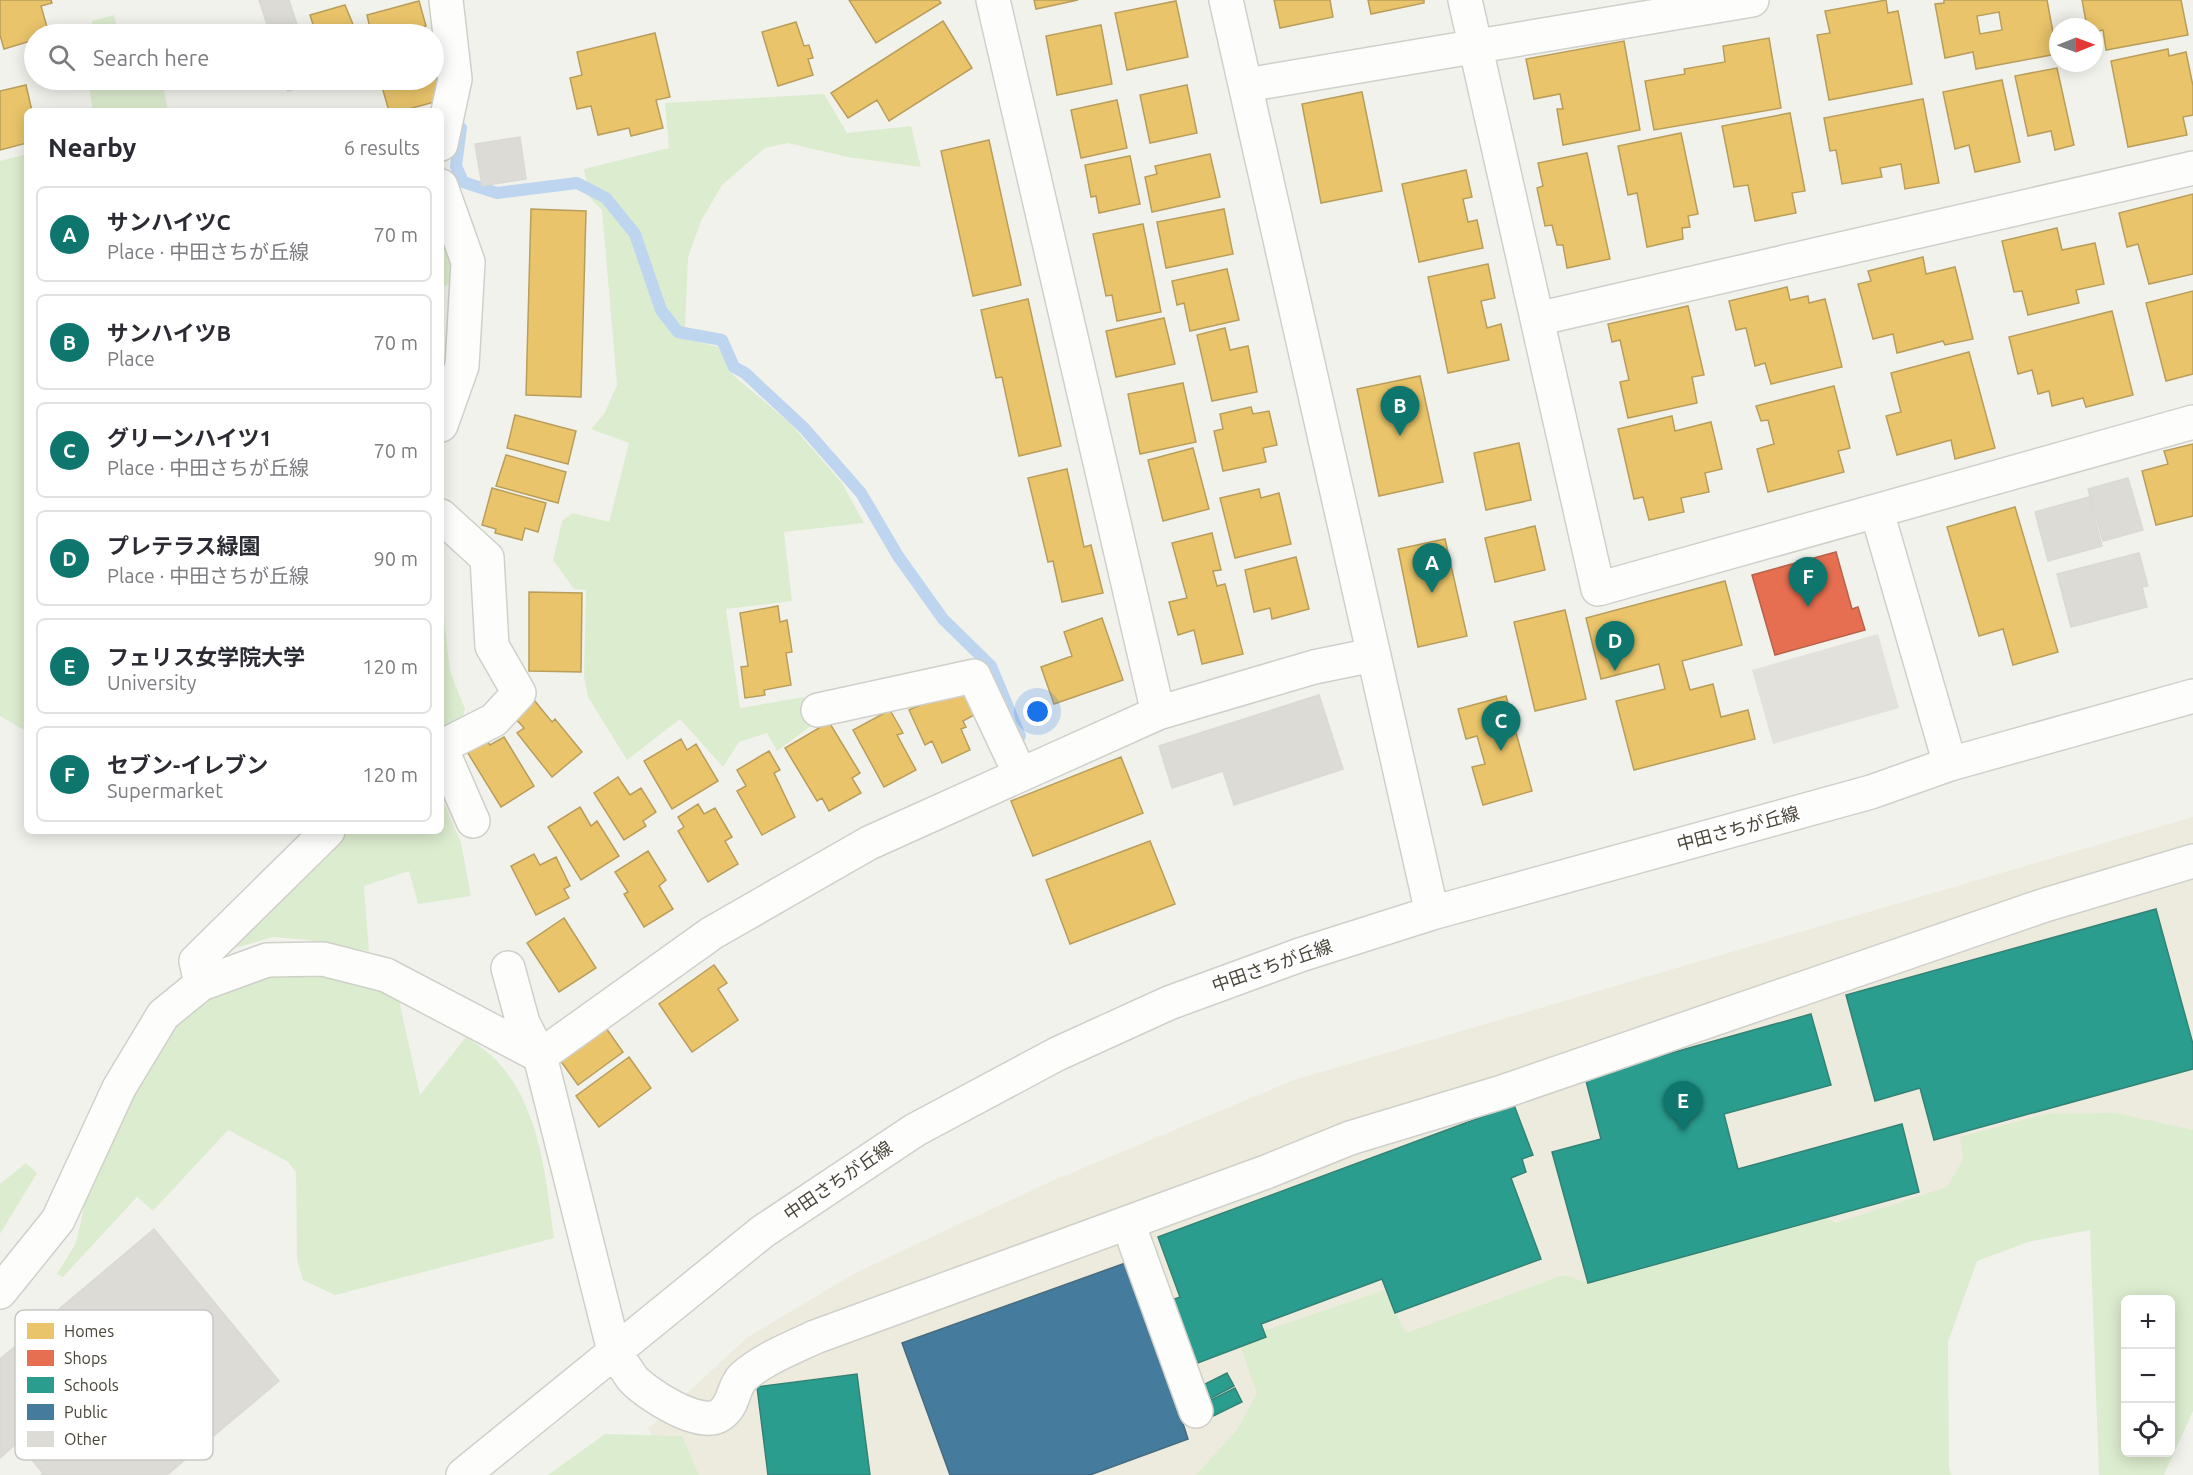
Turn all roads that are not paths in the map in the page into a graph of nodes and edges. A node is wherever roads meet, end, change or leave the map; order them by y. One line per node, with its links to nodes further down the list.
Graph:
1 (446, 0): 8 (street)
2 (993, 0): 19 (street)
3 (1226, 0): 7 (street)
4 (1465, 0): 6 (street)
5 (1752, 0): 6 (street)
6 (1476, 47): 7 (street); 11 (street)
7 (1246, 85): 16 (street)
8 (444, 130)
9 (2193, 168): 11 (street)
10 (444, 194): 12 (street)
11 (1537, 319): 14 (street)
12 (444, 417)
13 (2193, 422): 14 (street)
14 (1877, 512): 22 (street)
15 (444, 519): 20 (street)
16 (1373, 655): 19 (street); 27 (street)
17 (2193, 696): 22 (street, 中田さちが丘線)
18 (818, 710): 23 (street)
19 (1158, 713): 23 (street)
20 (444, 746)
21 (444, 755): 24 (street)
22 (1950, 764): 27 (street, 中田さちが丘線)
23 (1020, 774): 30 (street)
24 (473, 821)
25 (325, 834): 29 (street)
26 (2193, 861): 31 (street)
27 (1432, 913): 33 (street, 中田さちが丘線)
28 (508, 968): 30 (street)
29 (201, 984): 30 (street); 32 (street)
30 (540, 1056): 33 (street)
31 (1128, 1223): 33 (street); 34 (street)
32 (0, 1292)
33 (614, 1351): 35 (street, 中田さちが丘線)
34 (1196, 1411)
35 (464, 1474)

